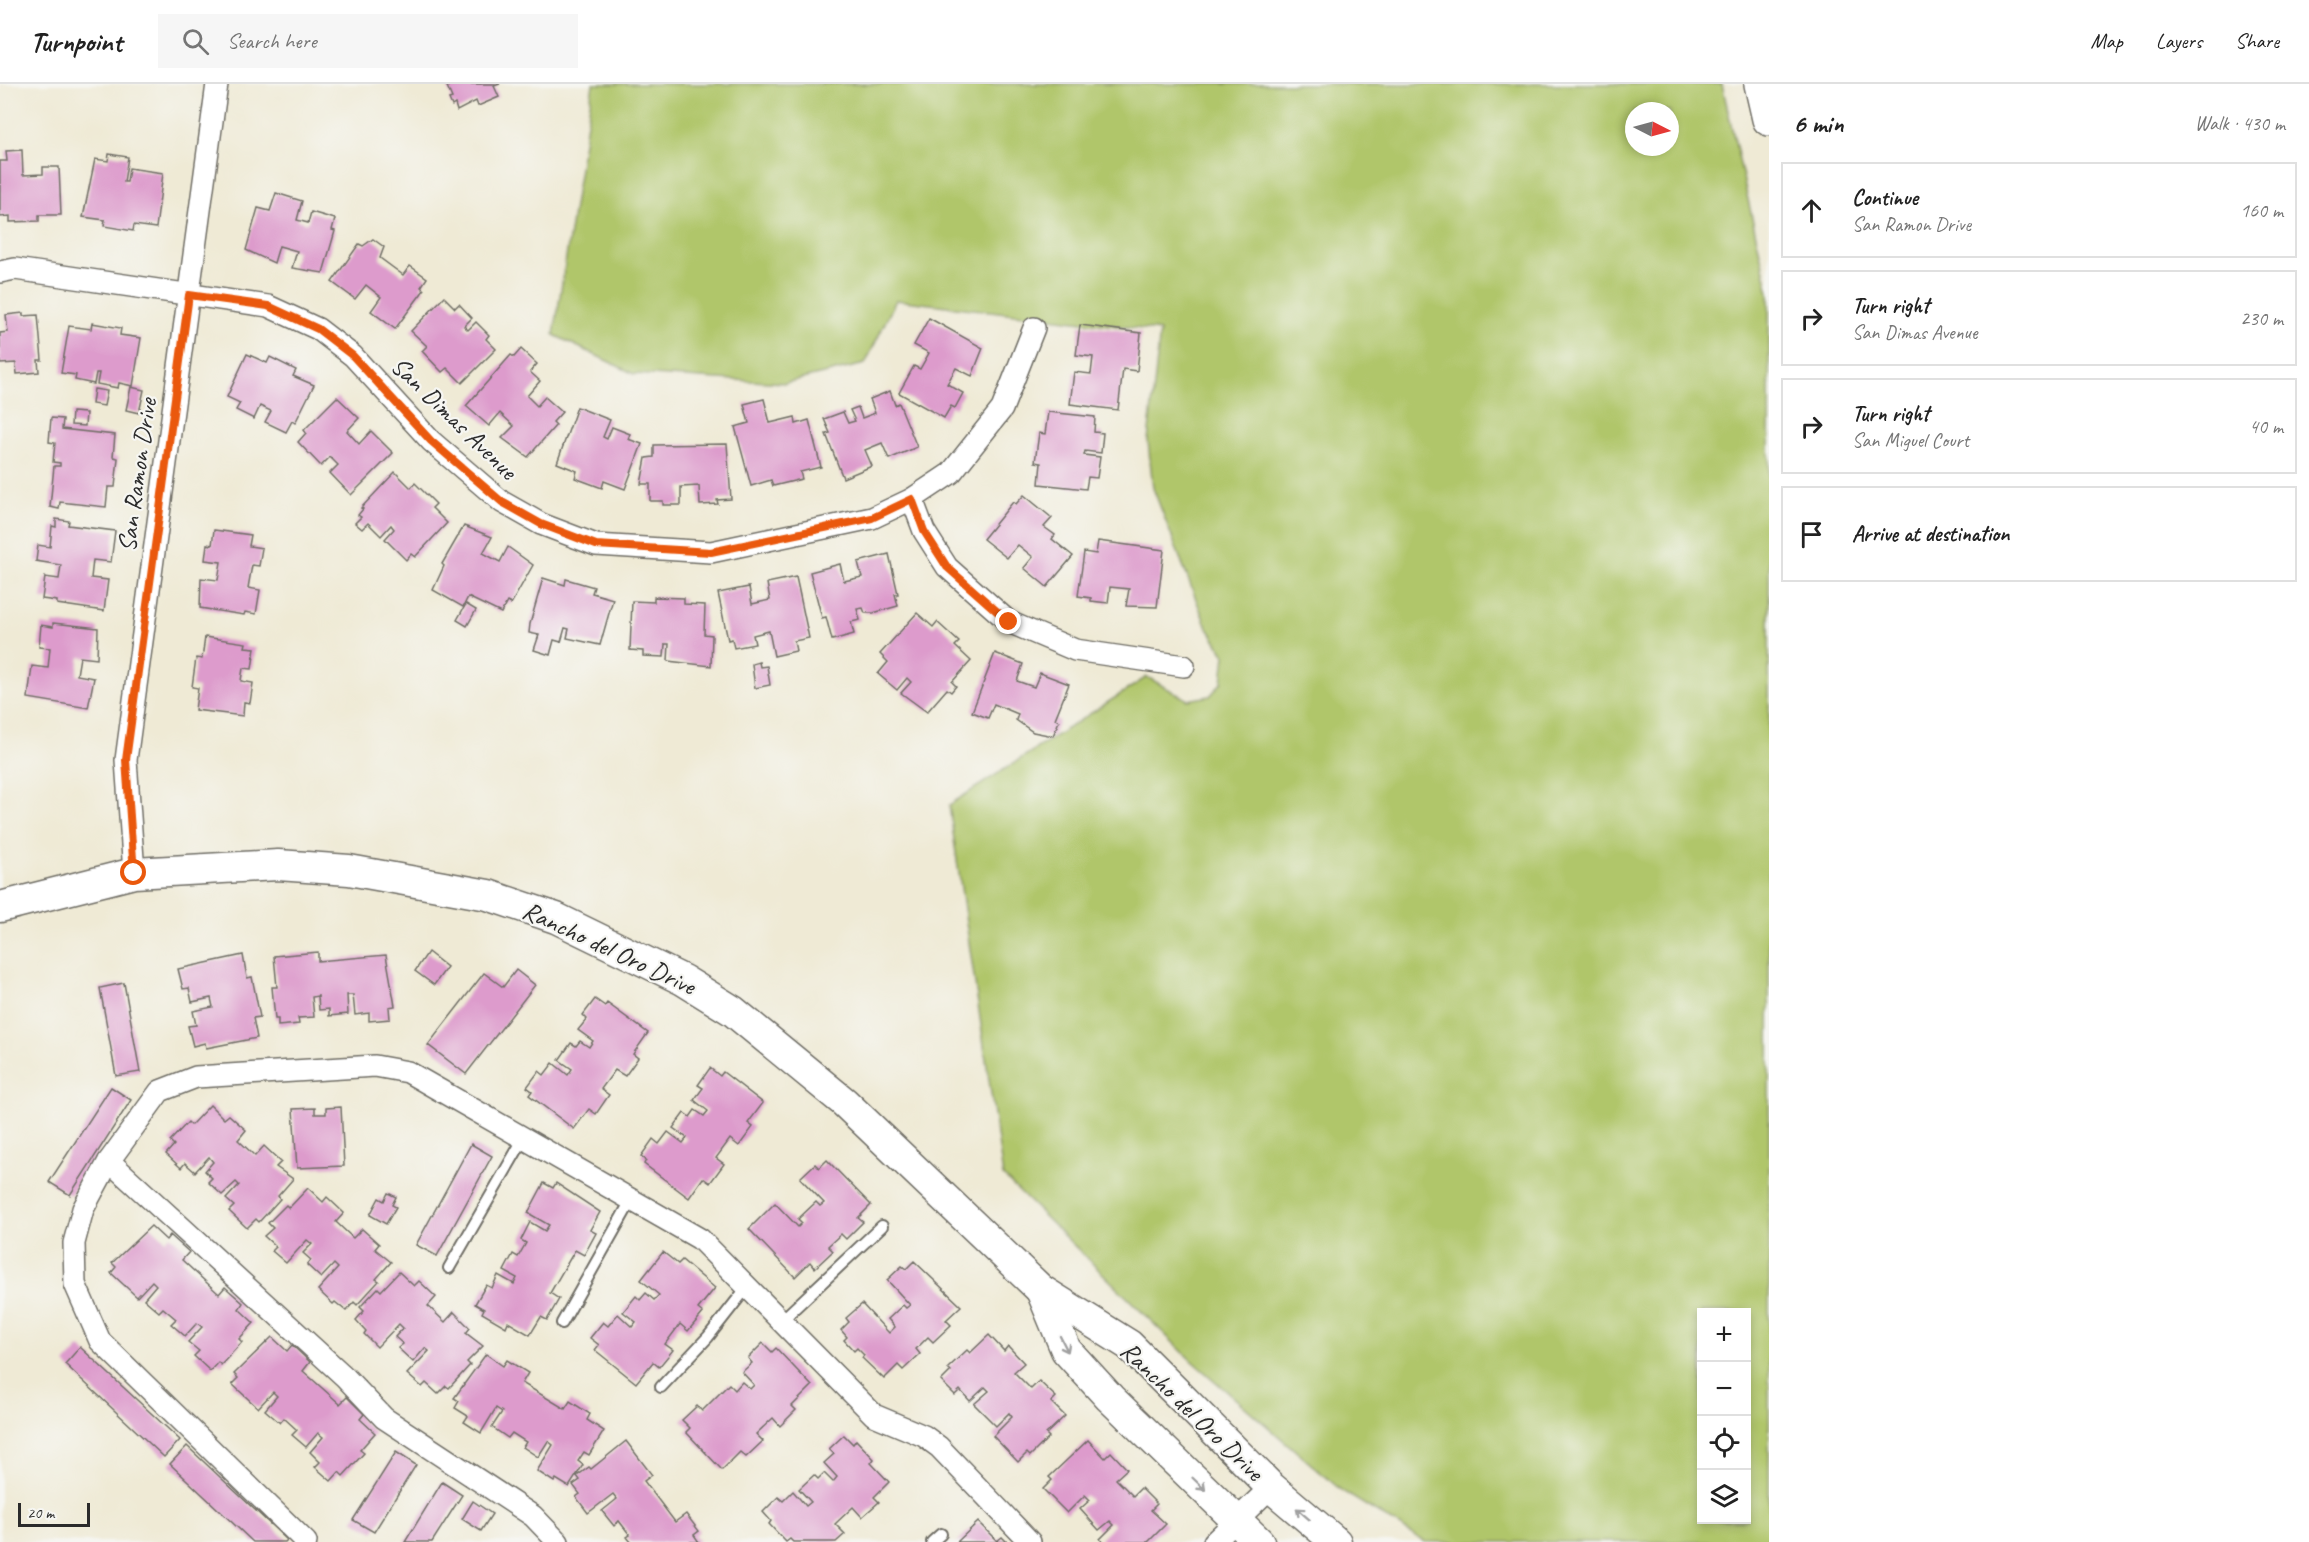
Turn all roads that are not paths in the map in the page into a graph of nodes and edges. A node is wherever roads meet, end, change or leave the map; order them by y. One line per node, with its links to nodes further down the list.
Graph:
1 (216, 84): 5 (street, San Ramon Drive)
2 (1761, 84): 3 (highway)
3 (1769, 120)
4 (0, 272): 5 (street, San Dimas Avenue)
5 (189, 295): 7 (street, San Dimas Avenue); 9 (street, San Ramon Drive)
6 (1034, 327): 7 (street, San Dimas Avenue)
7 (912, 499): 8 (street)
8 (1184, 666)
9 (134, 873): 10 (main road, Rancho del Oro Drive); 17 (main road, Rancho del Oro Drive)
10 (0, 907)
11 (524, 1138): 12 (street); 13 (street); 15 (lane)
12 (109, 1161): 24 (street); 25 (street)
13 (632, 1198): 16 (street); 19 (lane)
14 (882, 1227): 18 (lane)
15 (449, 1268)
16 (748, 1286): 18 (street); 20 (lane)
17 (1041, 1290): 21 (main road, Rancho del Oro Drive); 22 (main road, Rancho del Oro Drive, one-way to 22)
18 (781, 1321): 27 (street)
19 (562, 1323)
20 (661, 1387)
21 (1271, 1486): 22 (street); 30 (main road, Rancho del Oro Drive, one-way to 21)
22 (1236, 1520): 28 (street); 29 (main road, Rancho del Oro Drive)
23 (941, 1534): 26 (lane)
24 (306, 1542)
25 (558, 1542)
26 (933, 1542)
27 (1030, 1542)
28 (1214, 1542)
29 (1259, 1542)
30 (1336, 1542)

